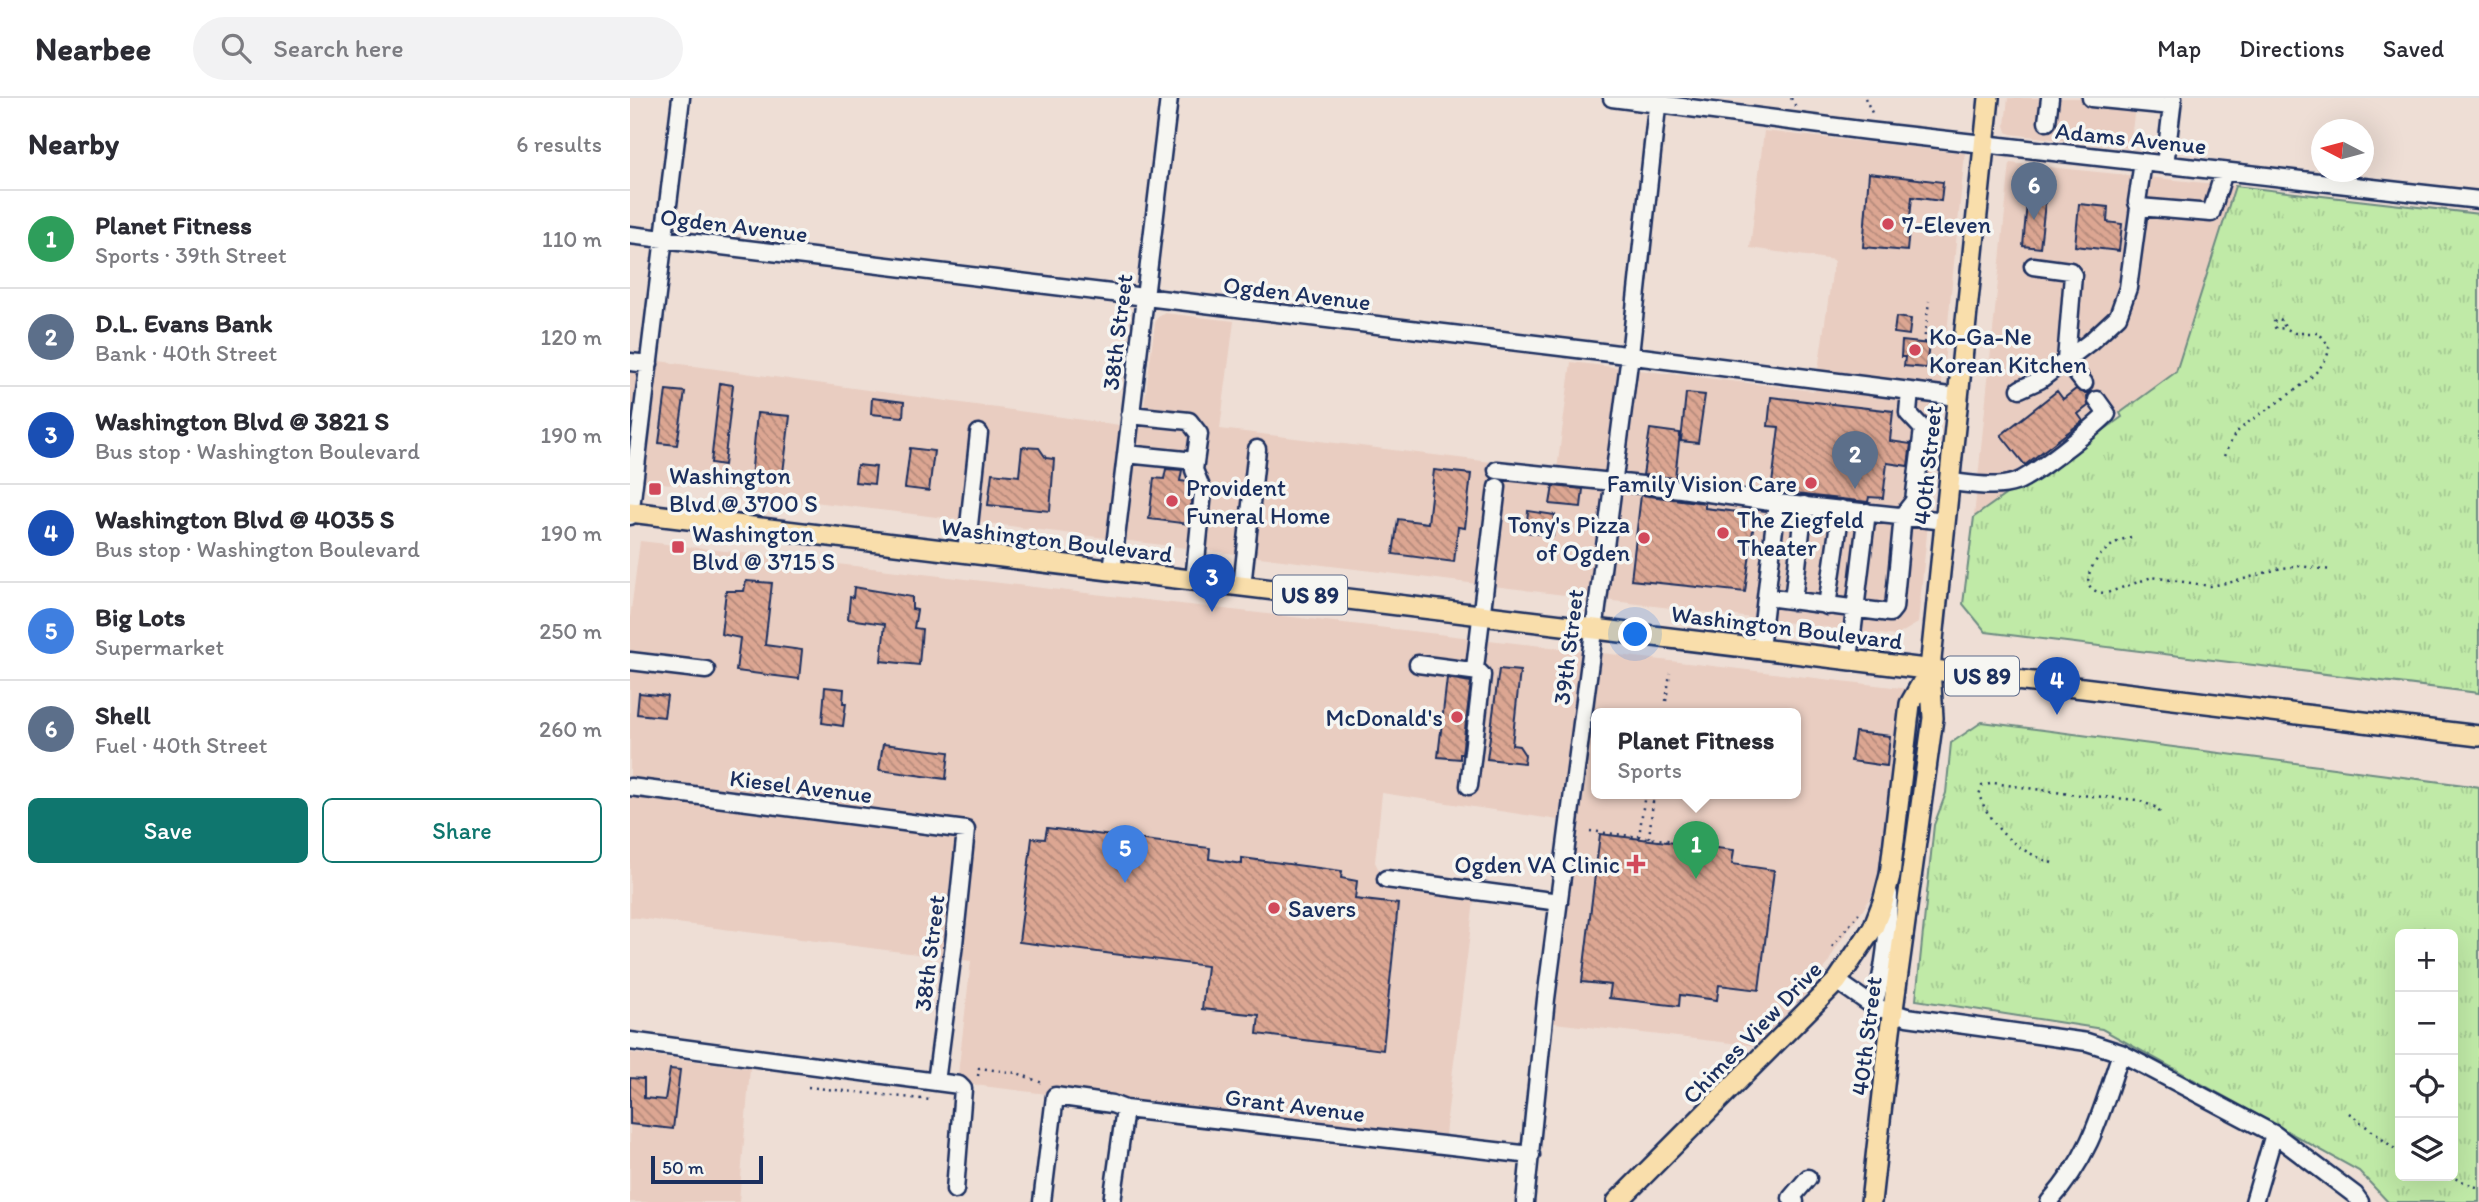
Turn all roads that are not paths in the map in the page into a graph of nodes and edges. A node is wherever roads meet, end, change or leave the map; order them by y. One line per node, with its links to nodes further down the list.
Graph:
1 (681, 98): 17 (street)
2 (1169, 98): 19 (street, 38th Street)
3 (1612, 98): 7 (street, Adams Avenue)
4 (1990, 98): 10 (main road, 40th Street)
5 (2050, 98): 9 (street)
6 (2091, 98): 8 (street)
7 (1657, 101): 10 (street, Adams Avenue); 20 (street, 39th Street)
8 (2173, 102): 12 (street)
9 (2047, 122)
10 (1985, 145): 11 (street, Adams Avenue); 27 (main road, 40th Street)
11 (2143, 162): 12 (street, Adams Avenue); 15 (street)
12 (2165, 165): 13 (street, Adams Avenue)
13 (2224, 172): 14 (street, Adams Avenue); 15 (street)
14 (2479, 200)
15 (2139, 207): 21 (street)
16 (630, 235): 17 (street, Ogden Avenue)
17 (664, 239): 19 (street, Ogden Avenue); 23 (street)
18 (2033, 266): 21 (street)
19 (1144, 298): 20 (street, Ogden Avenue); 29 (street, 38th Street)
20 (1630, 355): 26 (street, Ogden Avenue); 35 (street, 39th Street)
21 (2066, 360): 24 (street); 25 (street)
22 (630, 362): 23 (street)
23 (649, 364): 42 (street)
24 (2084, 383)
25 (2021, 389)
26 (1910, 391): 27 (street, Ogden Avenue); 43 (street)
27 (1958, 397): 36 (main road, 40th Street)
28 (2096, 400): 36 (street)
29 (1130, 415): 32 (street, 38th Street); 33 (street)
30 (979, 433): 45 (street)
31 (1257, 449): 48 (street)
32 (1126, 454): 33 (street); 46 (street, 38th Street)
33 (1195, 461): 47 (street)
34 (1497, 470): 35 (street)
35 (1613, 482): 38 (street); 54 (street, 39th Street)
36 (1951, 482): 44 (main road, 40th Street)
37 (1497, 487): 53 (street)
38 (1777, 503): 39 (street); 49 (street)
39 (1804, 505): 40 (street); 50 (street)
40 (1841, 509): 41 (street); 51 (street)
41 (1867, 512): 43 (street); 52 (street)
42 (630, 514): 45 (main road, Washington Boulevard / US 89)
43 (1903, 515): 44 (street); 52 (street)
44 (1946, 521): 59 (main road, 40th Street)
45 (966, 553): 46 (main road, Washington Boulevard / US 89)
46 (1112, 571): 47 (main road, Washington Boulevard / US 89)
47 (1194, 581): 48 (main road, Washington Boulevard / US 89)
48 (1242, 587): 53 (main road, Washington Boulevard / US 89)
49 (1766, 597): 50 (street); 55 (street)
50 (1793, 601): 51 (street)
51 (1828, 606): 52 (street)
52 (1855, 610): 56 (street)
53 (1480, 615): 54 (main road, Washington Boulevard / US 89); 61 (street)
54 (1593, 629): 55 (main road, Washington Boulevard / US 89); 68 (street, 39th Street)
55 (1760, 649): 56 (main road, Washington Boulevard / US 89)
56 (1849, 659): 59 (main road, Washington Boulevard / US 89)
57 (630, 661): 60 (street)
58 (1418, 664): 61 (street)
59 (1930, 669): 62 (main road, Washington Boulevard / US 89); 66 (main road, 40th Street); 71 (main road, 40th Street)
60 (706, 670)
61 (1479, 672): 63 (street)
62 (2479, 736)
63 (1469, 786)
64 (630, 787): 65 (street, Kiesel Avenue)
65 (966, 830): 74 (street, 38th Street)
66 (1890, 874): 69 (main road, Chimes View Drive); 70 (street, 40th Street)
67 (1386, 879): 68 (street)
68 (1559, 902): 77 (street, 39th Street)
69 (1837, 981): 70 (street); 83 (main road, Chimes View Drive)
70 (1873, 1006): 71 (street)
71 (1893, 1013): 73 (street); 85 (main road, 40th Street)
72 (630, 1041): 74 (street)
73 (2121, 1053): 76 (street); 86 (street)
74 (936, 1082): 79 (street)
75 (1125, 1109): 77 (street, Grant Avenue); 80 (street, Grant Avenue); 81 (street)
76 (2274, 1134): 87 (street); 88 (street)
77 (1531, 1155): 82 (street, 39th Street)
78 (1808, 1178): 84 (street)
79 (954, 1190)
80 (1042, 1202)
81 (1112, 1202)
82 (1525, 1202)
83 (1617, 1202)
84 (1796, 1202)
85 (1871, 1202)
86 (2049, 1202)
87 (2254, 1202)
88 (2360, 1202)

